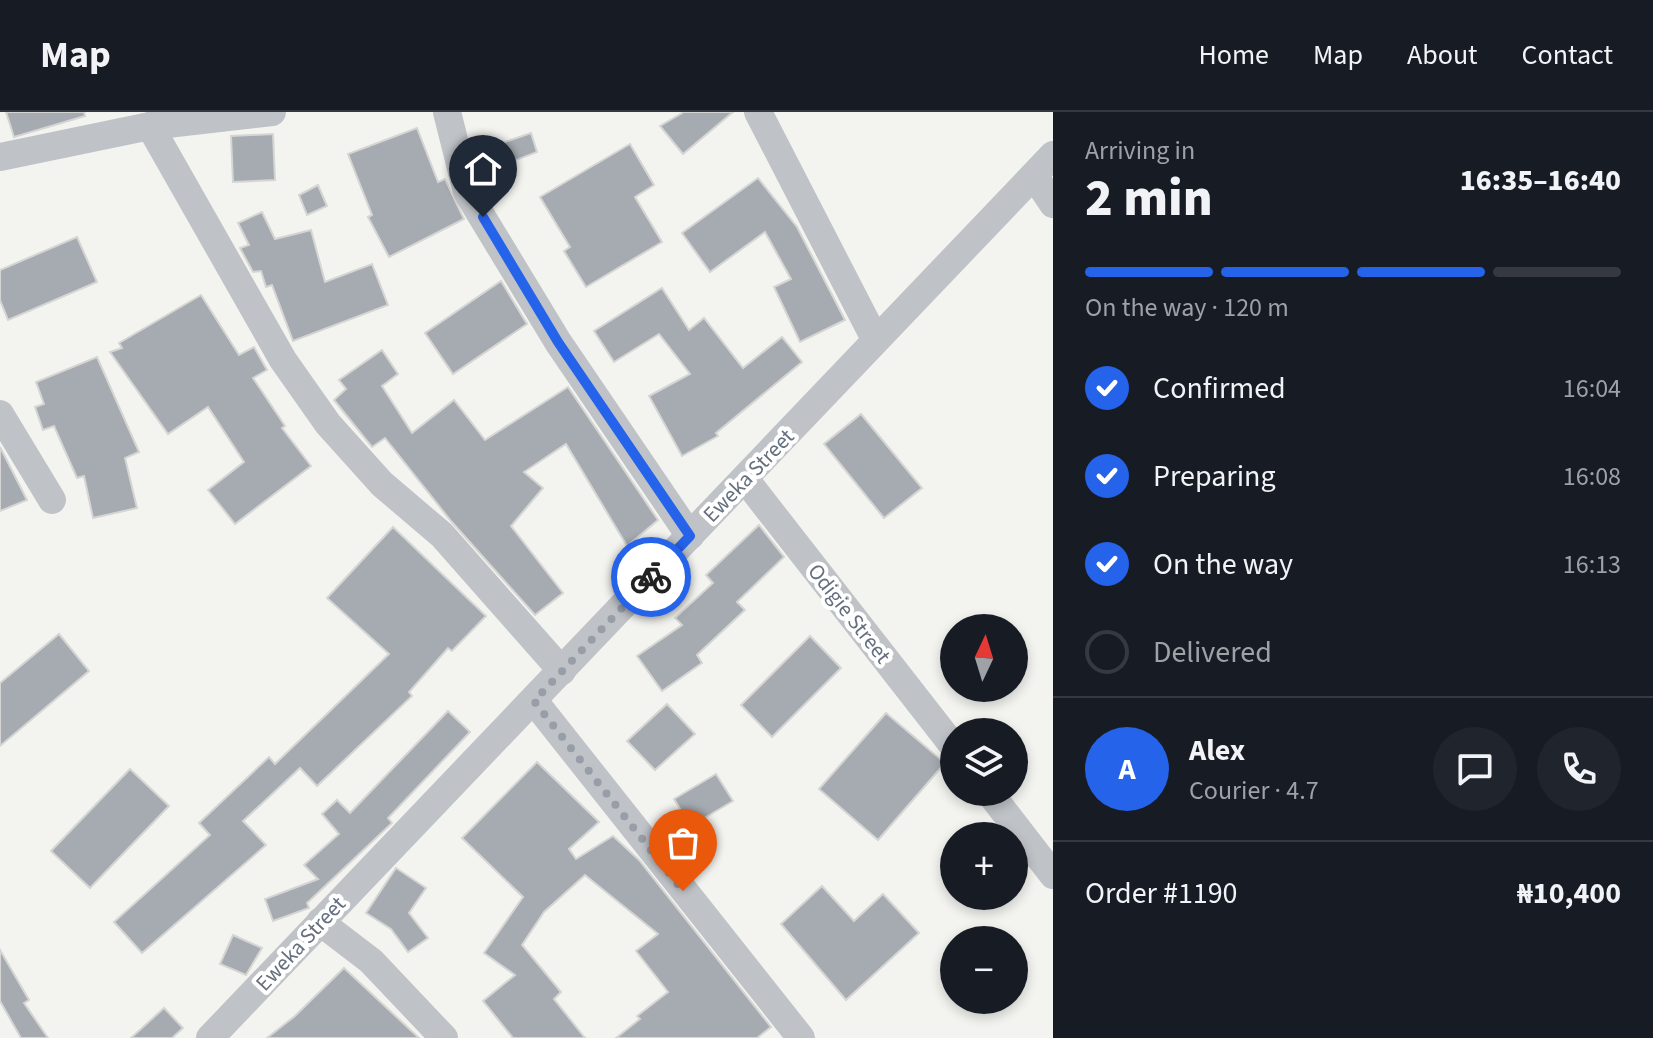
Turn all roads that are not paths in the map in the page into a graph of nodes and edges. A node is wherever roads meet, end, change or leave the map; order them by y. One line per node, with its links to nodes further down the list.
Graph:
1 (272, 112): 4 (street)
2 (447, 112): 13 (street)
3 (758, 112): 9 (street)
4 (150, 126): 6 (street); 14 (street)
5 (1053, 155): 7 (street, Eweka Street)
6 (0, 157)
7 (1035, 177): 8 (street); 9 (street, Eweka Street)
8 (1053, 204)
9 (875, 339): 11 (street, Eweka Street)
10 (0, 414): 12 (street)
11 (745, 479): 13 (street, Eweka Street); 16 (street, Odigie Street)
12 (52, 500)
13 (690, 536): 14 (street, Eweka Street)
14 (562, 671): 15 (street, Eweka Street)
15 (534, 701): 19 (street, Eweka Street); 22 (street)
16 (940, 729)
17 (1000, 806): 18 (street)
18 (1053, 875)
19 (320, 922): 20 (street, Eweka Street); 21 (street)
20 (210, 1038)
21 (444, 1038)
22 (801, 1038)

